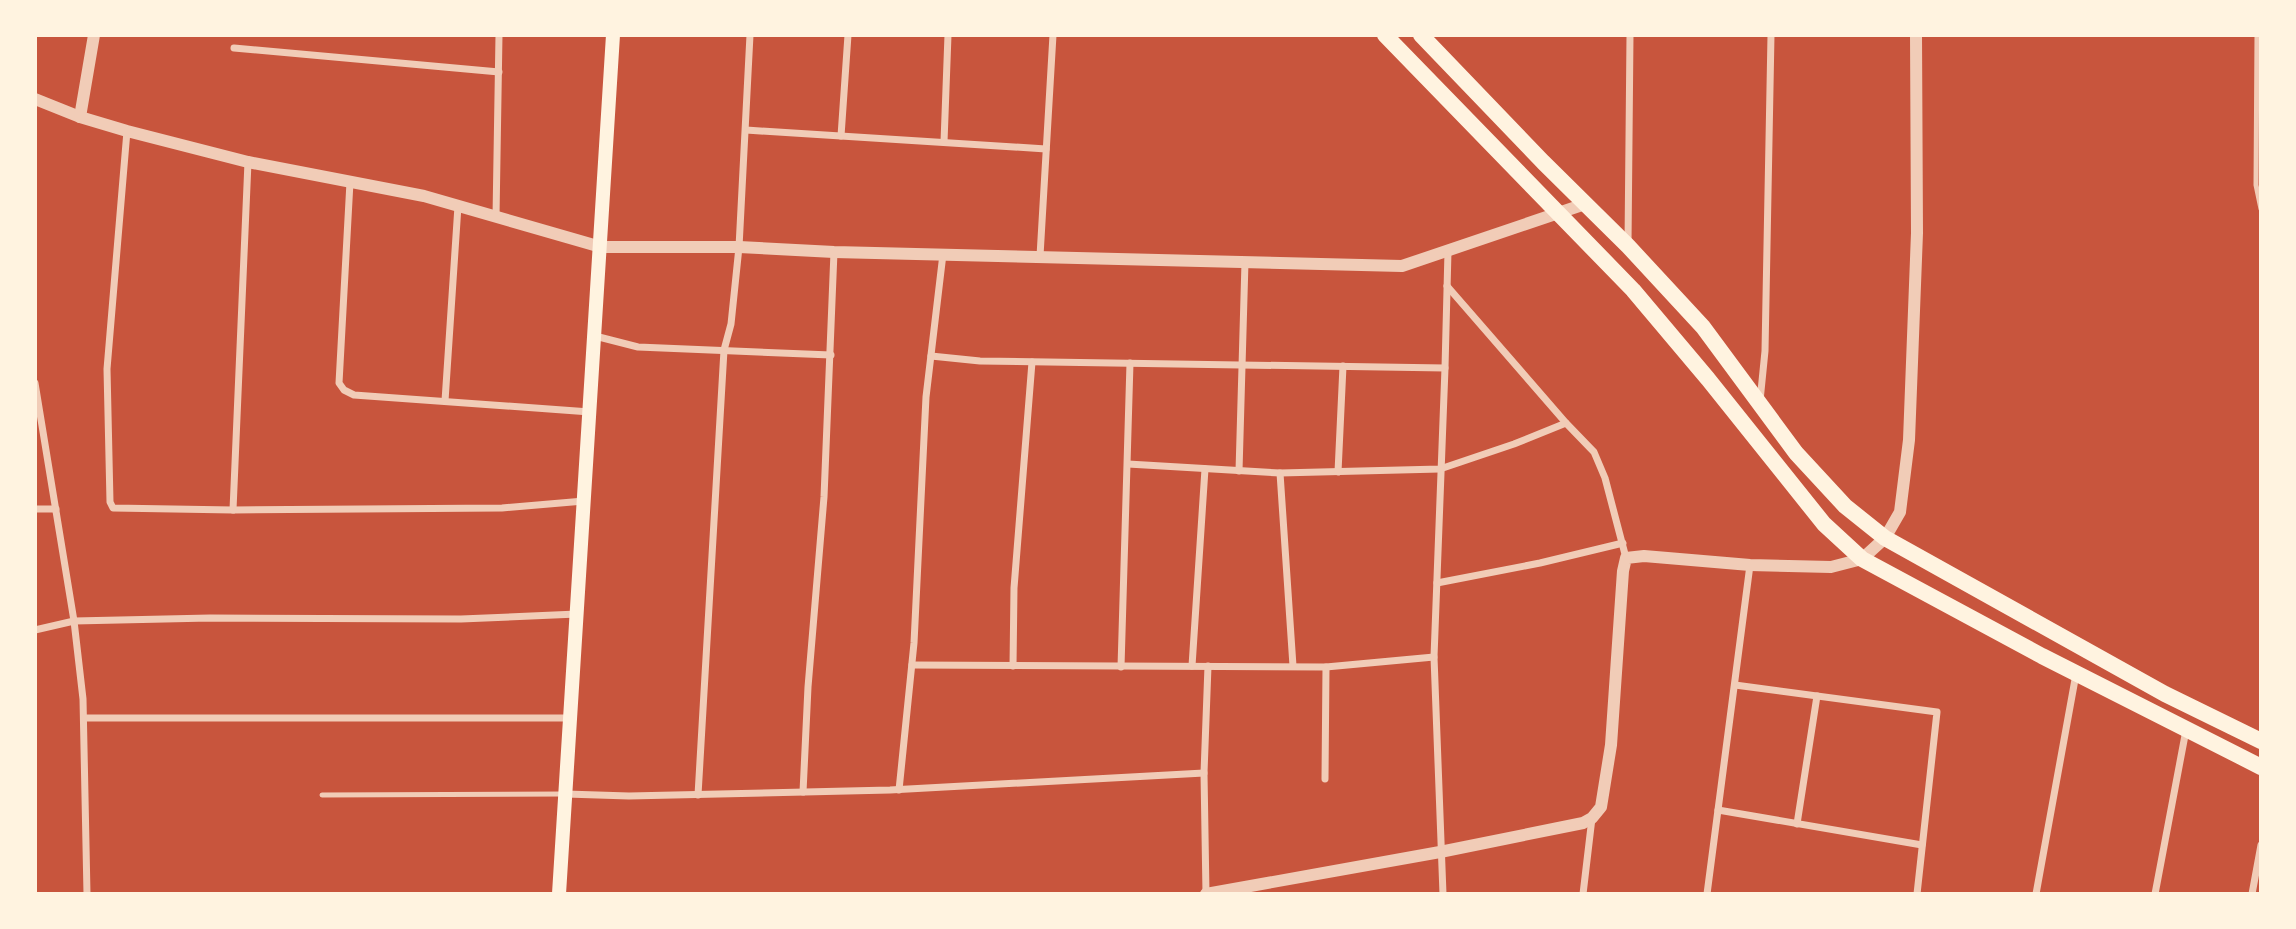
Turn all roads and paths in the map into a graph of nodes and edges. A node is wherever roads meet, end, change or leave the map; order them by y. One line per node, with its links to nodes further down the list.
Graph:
1 (94, 35): 17 (street)
2 (499, 35): 15 (street)
3 (613, 35): 31 (main road)
4 (750, 35): 18 (street)
5 (848, 35): 20 (street)
6 (948, 35): 21 (street)
7 (1053, 35): 22 (street)
8 (1385, 35): 28 (main road)
9 (1421, 35): 25 (main road)
10 (1630, 35): 30 (street)
11 (1771, 35): 51 (street)
12 (1916, 35): 66 (street)
13 (2257, 35): 27 (lane)
14 (233, 48): 15 (street)
15 (499, 72): 29 (street)
16 (35, 99): 17 (street)
17 (80, 117): 19 (street)
18 (746, 130): 20 (street); 32 (street)
19 (127, 131): 23 (street); 65 (street)
20 (841, 136): 21 (street)
21 (944, 142): 22 (street)
22 (1046, 149): 36 (street)
23 (248, 162): 24 (street); 65 (street)
24 (349, 182): 26 (street); 49 (street)
25 (1586, 204): 28 (street); 30 (main road)
26 (458, 206): 29 (street); 49 (street)
27 (2261, 209)
28 (1559, 214): 33 (street); 69 (main road)
29 (496, 217): 31 (street)
30 (1628, 246): 51 (main road)
31 (601, 247): 32 (street); 39 (main road)
32 (739, 247): 34 (street); 40 (street)
33 (1448, 251): 37 (street); 38 (street)
34 (834, 252): 35 (street); 41 (street)
35 (943, 254): 36 (street); 42 (street)
36 (1040, 256): 37 (street)
37 (1245, 262): 45 (street)
38 (1446, 285): 47 (street); 53 (street)
39 (595, 336): 40 (street); 52 (main road)
40 (724, 349): 41 (street); 97 (street)
41 (831, 355): 94 (street)
42 (931, 356): 43 (street); 76 (street)
43 (1032, 362): 44 (street); 77 (street)
44 (1130, 363): 45 (street); 56 (street)
45 (1241, 366): 46 (street); 59 (street)
46 (1343, 366): 47 (street); 60 (street)
47 (1446, 368): 58 (street)
48 (35, 383): 50 (street)
49 (445, 401): 52 (street)
50 (37, 403): 55 (street)
51 (1760, 404): 66 (main road)
52 (590, 412): 62 (main road)
53 (1566, 423): 58 (street); 67 (street)
54 (35, 455): 55 (street)
55 (47, 455): 64 (street)
56 (1128, 464): 57 (street); 81 (street)
57 (1205, 469): 59 (street); 78 (street)
58 (1440, 469): 60 (street); 71 (street)
59 (1240, 471): 61 (street)
60 (1338, 472): 61 (street)
61 (1280, 473): 80 (street)
62 (585, 501): 65 (street); 72 (main road)
63 (35, 509): 64 (street)
64 (55, 509): 73 (street)
65 (233, 510)
66 (1885, 538): 69 (street); 89 (main road)
67 (1623, 543): 68 (street); 71 (street)
68 (1626, 558): 70 (street); 99 (street)
69 (1862, 559): 70 (street); 83 (main road)
70 (1750, 565): 84 (street)
71 (1437, 583): 75 (street)
72 (578, 614): 73 (street); 87 (main road)
73 (74, 621): 74 (street); 86 (street)
74 (35, 630)
75 (1434, 657): 82 (street); 103 (street)
76 (912, 664): 77 (street); 93 (street)
77 (1013, 666): 81 (street)
78 (1192, 666): 79 (street); 81 (street)
79 (1208, 666): 80 (street); 91 (street)
80 (1293, 666): 82 (street)
81 (1121, 667)
82 (1326, 667): 92 (street)
83 (2076, 673): 88 (main road); 111 (street)
84 (1735, 685): 85 (street); 98 (street)
85 (1816, 696): 100 (street); 101 (street)
86 (85, 718): 87 (street); 104 (street)
87 (571, 718): 95 (main road)
88 (2186, 729): 90 (main road); 112 (street)
89 (2261, 741)
90 (2261, 767)
91 (1204, 773): 93 (street); 106 (street)
92 (1325, 779)
93 (899, 790): 94 (street)
94 (803, 792): 97 (street)
95 (566, 794): 96 (lane); 97 (street); 105 (main road)
96 (322, 795)
97 (698, 795)
98 (1718, 810): 100 (street); 109 (street)
99 (1592, 818): 103 (street); 108 (street)
100 (1797, 824): 101 (street)
101 (1922, 845): 110 (street)
102 (2261, 845): 113 (street)
103 (1440, 852): 106 (street); 107 (street)
104 (87, 894)
105 (559, 894)
106 (1206, 894)
107 (1443, 894)
108 (1583, 894)
109 (1707, 894)
110 (1917, 894)
111 (2036, 894)
112 (2155, 894)
113 (2252, 894)

